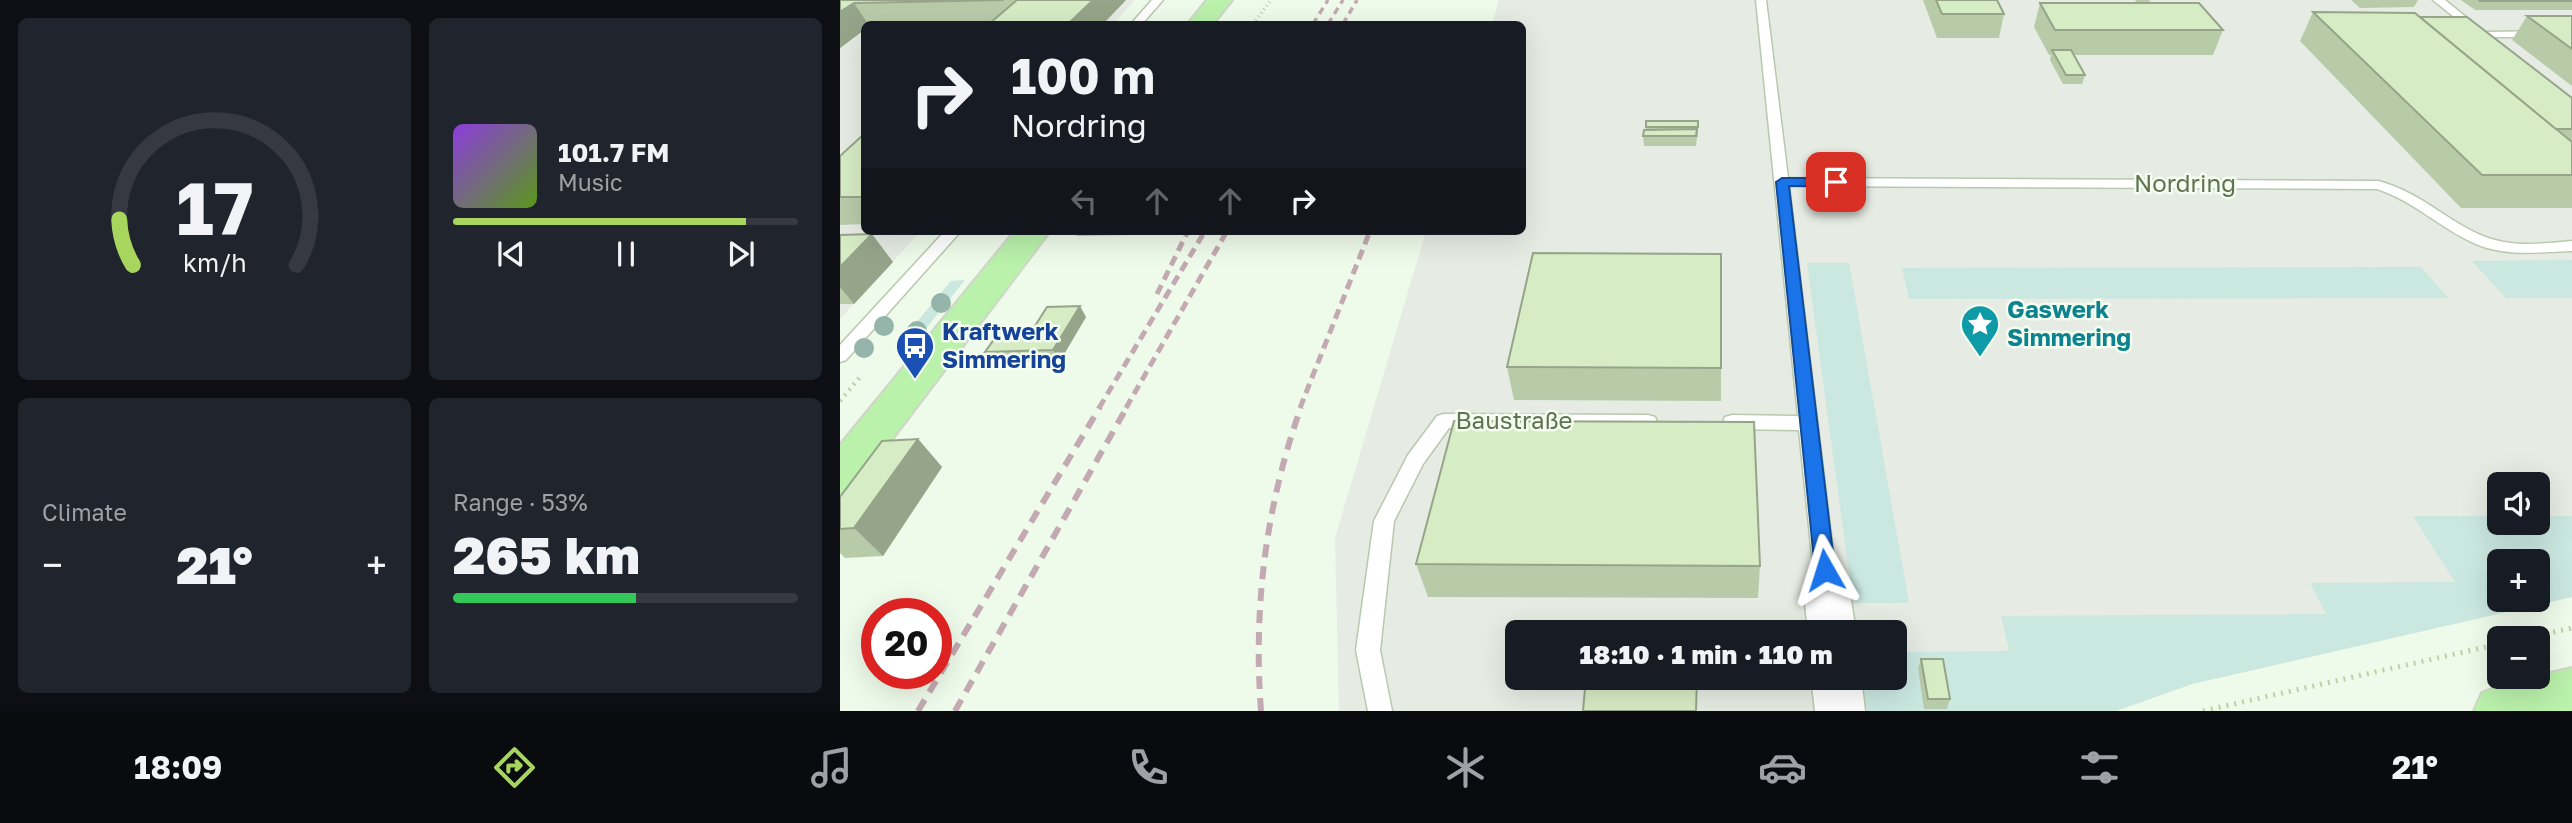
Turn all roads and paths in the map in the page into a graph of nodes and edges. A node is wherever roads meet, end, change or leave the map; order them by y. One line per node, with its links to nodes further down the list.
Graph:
1 (1158, 0): 6 (lane)
2 (1220, 0): 7 (main road)
3 (1271, 0): 8 (path)
4 (1761, 0): 12 (lane)
5 (2438, 0): 10 (lane)
6 (1139, 21)
7 (1202, 21)
8 (1255, 21)
9 (2572, 34): 10 (lane)
10 (2483, 35): 11 (lane)
11 (2502, 50)
12 (1782, 182): 15 (lane, Nordring); 19 (lane)
13 (949, 235): 16 (lane)
14 (1030, 235): 20 (main road)
15 (2572, 246)
16 (840, 356)
17 (1674, 422): 27 (lane, Baustraße)
18 (1714, 422): 19 (lane)
19 (1809, 423): 21 (lane)
20 (840, 476)
21 (1830, 613)
22 (2572, 628): 23 (path)
23 (2550, 633)
24 (2487, 647): 29 (path)
25 (1838, 690): 28 (street)
26 (2572, 692): 30 (main road)
27 (1380, 711)
28 (1840, 711)
29 (2203, 711)
30 (2501, 711)

